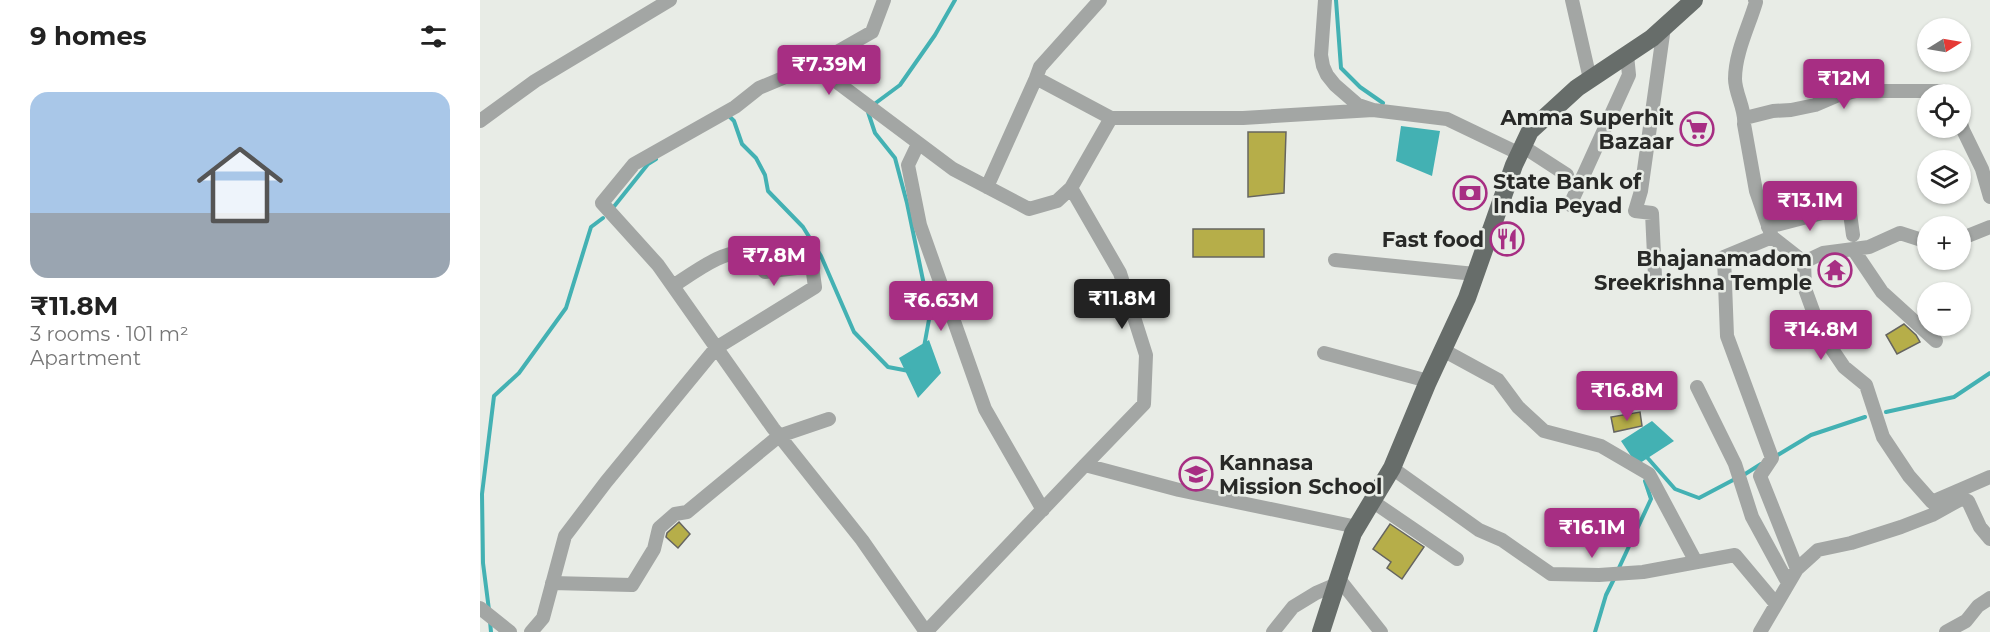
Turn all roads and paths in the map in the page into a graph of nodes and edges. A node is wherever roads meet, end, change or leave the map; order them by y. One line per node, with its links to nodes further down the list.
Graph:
1 (670, 0): 16 (street)
2 (884, 0): 10 (street)
3 (1100, 0): 11 (street)
4 (1325, 0): 14 (street)
5 (1572, 0): 12 (street)
6 (1694, 0): 8 (main road)
7 (1755, 0): 17 (street)
8 (1664, 27): 9 (main road); 35 (street)
9 (1626, 55): 12 (main road); 25 (street)
10 (814, 65): 19 (street); 36 (street)
11 (1036, 78): 15 (street); 22 (street)
12 (1590, 79): 20 (main road)
13 (1917, 91): 17 (street)
14 (1373, 111): 15 (street); 20 (street)
15 (1111, 118): 23 (street)
16 (480, 121)
17 (1745, 123): 27 (street)
18 (1967, 138): 24 (street)
19 (918, 144): 22 (street); 51 (street)
20 (1520, 150): 21 (street); 34 (main road)
21 (1567, 175)
22 (987, 187): 23 (street)
23 (1071, 188): 45 (street)
24 (1990, 197)
25 (1570, 205)
26 (1990, 227): 29 (street)
27 (1770, 232): 28 (street); 33 (street); 56 (street)
28 (1853, 235)
29 (1971, 235)
30 (1917, 238): 31 (street)
31 (1853, 249): 33 (street); 37 (street)
32 (1335, 260): 34 (street)
33 (1804, 262): 49 (street)
34 (1475, 274): 39 (main road)
35 (1656, 276)
36 (673, 286): 38 (street); 38 (street)
37 (1936, 342)
38 (716, 348): 44 (street); 58 (street)
39 (1443, 350): 41 (main road); 55 (street)
40 (1324, 353): 41 (street)
41 (1428, 381): 46 (main road)
42 (1697, 387): 59 (street)
43 (829, 419): 44 (street)
44 (779, 436): 51 (street); 58 (street)
45 (1084, 465): 51 (street); 52 (street)
46 (1392, 468): 48 (main road); 55 (street)
47 (1990, 477): 49 (street)
48 (1372, 501): 52 (main road); 54 (street)
49 (1932, 502): 50 (street)
50 (1947, 506): 53 (street); 56 (street)
51 (1042, 510)
52 (1357, 527): 57 (main road)
53 (1990, 539)
54 (1457, 559)
55 (1696, 562): 61 (street)
56 (1797, 569): 59 (street)
57 (1338, 582): 63 (main road); 66 (street); 67 (street)
58 (552, 583): 65 (street)
59 (1788, 583): 61 (street)
60 (1990, 598): 69 (street)
61 (1776, 604): 68 (street)
62 (480, 608): 64 (street)
63 (1326, 629)
64 (510, 632)
65 (531, 632)
66 (1273, 632)
67 (1381, 632)
68 (1760, 632)
69 (1946, 632)

